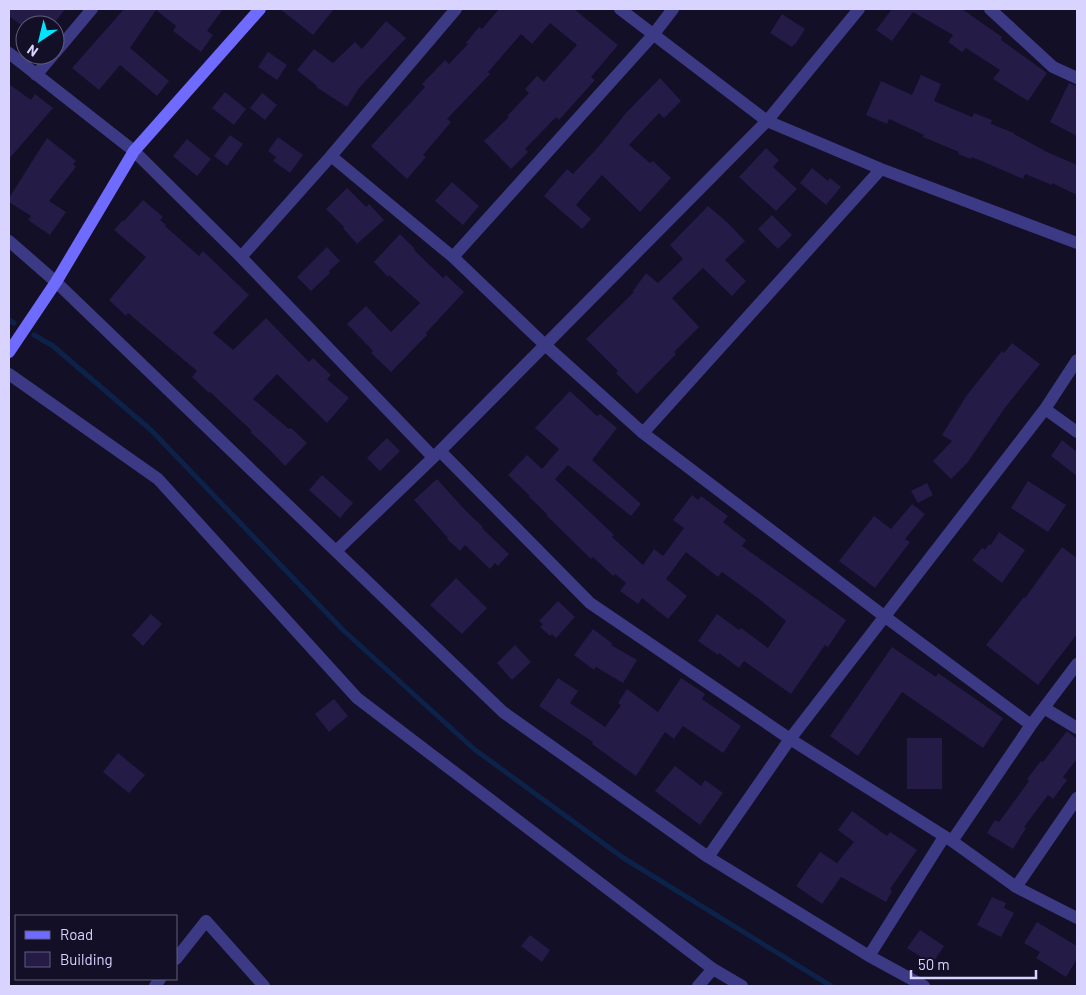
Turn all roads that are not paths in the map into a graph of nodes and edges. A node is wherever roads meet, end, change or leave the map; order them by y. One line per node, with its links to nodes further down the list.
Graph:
1 (92, 9): 9 (street)
2 (260, 9): 15 (street)
3 (456, 9): 16 (street)
4 (620, 9): 8 (street)
5 (673, 9): 8 (street)
6 (859, 9): 14 (street)
7 (990, 9): 13 (street)
8 (653, 36): 14 (street); 21 (street)
9 (65, 41)
10 (9, 53): 12 (street)
11 (45, 65): 12 (street)
12 (36, 75): 15 (street)
13 (1077, 78)
14 (766, 121): 17 (street); 23 (street)
15 (134, 151): 20 (street); 22 (street)
16 (331, 156): 20 (street); 21 (street)
17 (881, 169): 19 (street); 29 (street)
18 (9, 241): 22 (street)
19 (1077, 242)
20 (241, 257): 30 (street)
21 (453, 257): 23 (street)
22 (56, 282): 24 (street); 31 (street)
23 (544, 344): 29 (street); 30 (street)
24 (9, 352)
25 (1077, 360): 27 (street)
26 (9, 374): 45 (street)
27 (1045, 409): 28 (street); 32 (street)
28 (1077, 432)
29 (643, 433): 32 (street)
30 (436, 454): 31 (street); 37 (street)
31 (336, 551): 40 (street)
32 (884, 616): 35 (street); 37 (street)
33 (1077, 664): 34 (street)
34 (1044, 708): 35 (street); 36 (street)
35 (1031, 725): 39 (street)
36 (1077, 728)
37 (790, 740): 39 (street); 40 (street)
38 (1077, 798): 41 (street)
39 (948, 839): 41 (street); 44 (street)
40 (708, 857): 44 (street)
41 (1016, 887): 42 (street)
42 (1077, 918)
43 (178, 956): 46 (street)
44 (869, 956): 49 (street)
45 (713, 969): 47 (street); 48 (street)
46 (264, 986)
47 (698, 986)
48 (742, 986)
49 (924, 986)

